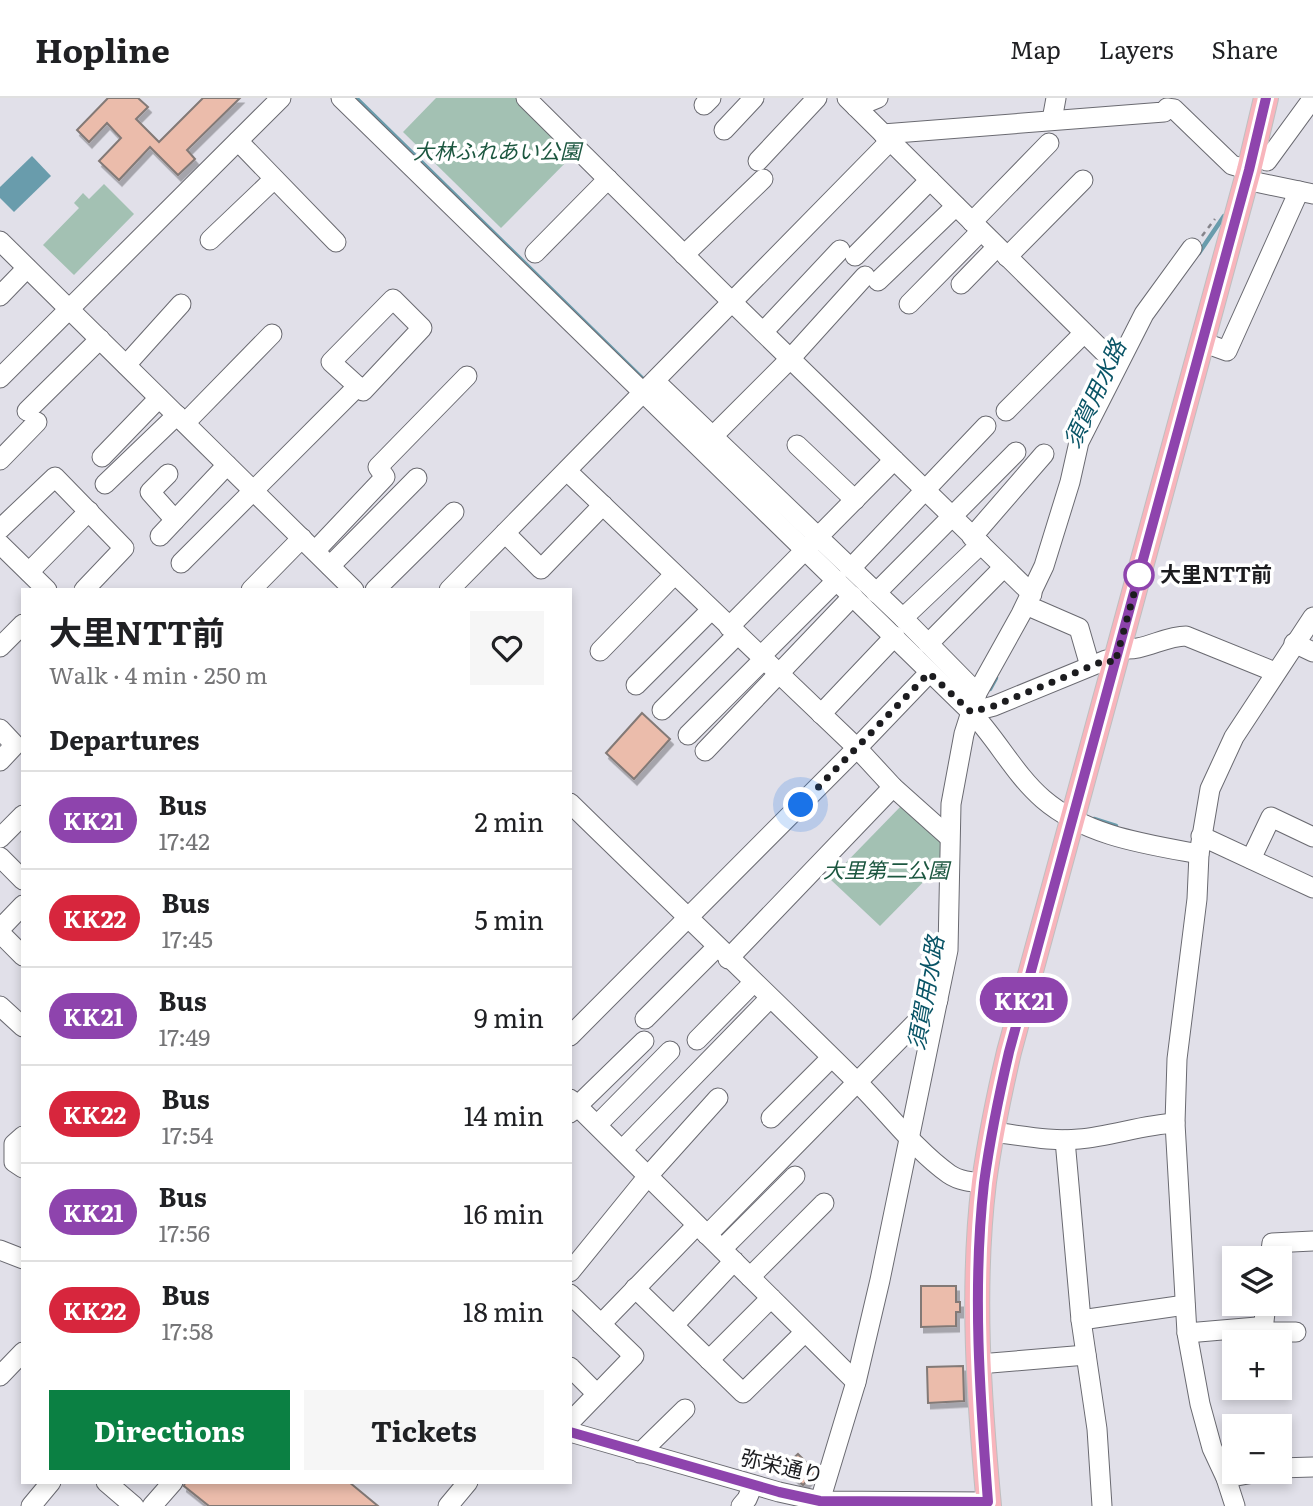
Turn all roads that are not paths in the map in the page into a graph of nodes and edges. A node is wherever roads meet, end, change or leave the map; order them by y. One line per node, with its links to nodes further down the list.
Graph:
1 (281, 98): 15 (street)
2 (341, 98): 50 (street)
3 (526, 98): 19 (street)
4 (754, 98): 13 (street)
5 (817, 98): 31 (street)
6 (878, 98): 10 (street)
7 (1056, 98): 12 (street)
8 (1266, 98): 17 (main road)
9 (1313, 98): 17 (street)
10 (851, 102): 14 (street)
11 (1166, 103): 12 (street); 17 (street)
12 (1052, 120): 14 (street)
13 (724, 130)
14 (887, 138): 20 (street); 35 (street)
15 (238, 141): 18 (street); 38 (street)
16 (1049, 143): 24 (street)
17 (1254, 170): 22 (street); 43 (main road)
18 (274, 178): 25 (street); 27 (street)
19 (608, 179): 30 (street); 31 (street)
20 (930, 180): 23 (street); 39 (street)
21 (1083, 180): 29 (street)
22 (1306, 192): 43 (street)
23 (956, 206): 24 (street); 44 (street)
24 (976, 226): 29 (street); 37 (street)
25 (210, 240)
26 (0, 242): 32 (street)
27 (335, 242)
28 (1192, 248): 46 (street)
29 (1002, 252): 33 (street); 40 (street)
30 (535, 253)
31 (684, 255): 35 (street)
32 (27, 268): 34 (street); 38 (street)
33 (961, 285)
34 (0, 296)
35 (733, 303): 39 (street); 50 (street)
36 (181, 304): 45 (street)
37 (909, 304)
38 (70, 310): 42 (street); 48 (street)
39 (763, 332): 44 (street)
40 (1084, 333): 46 (street); 52 (street)
41 (272, 334): 53 (street)
42 (100, 340): 45 (street); 60 (street)
43 (1202, 342): 107 (main road)
44 (790, 359): 55 (street); 61 (street)
45 (126, 365): 51 (street)
46 (1117, 365): 96 (street)
47 (467, 376): 80 (street)
48 (0, 378)
49 (358, 386): 49 (street); 67 (street)
50 (650, 386): 55 (street); 63 (street); 79 (street)
51 (159, 398): 53 (street); 59 (street)
52 (1006, 411)
53 (181, 419): 62 (street); 66 (street)
54 (986, 426): 68 (street)
55 (713, 436): 79 (street)
56 (797, 445): 69 (street)
57 (1016, 452): 73 (street)
58 (1044, 454): 78 (street)
59 (102, 457)
60 (0, 460)
61 (894, 460): 68 (street); 69 (street)
62 (227, 465): 67 (street); 74 (street)
63 (567, 471): 70 (street); 76 (street)
64 (168, 474): 74 (street)
65 (417, 478): 83 (street)
66 (105, 484)
67 (253, 490): 80 (street); 82 (street)
68 (926, 491): 73 (street); 86 (street)
69 (855, 500): 79 (street)
70 (603, 505): 76 (street); 87 (street)
71 (89, 512): 75 (street); 85 (street); 89 (street)
72 (454, 512): 92 (street)
73 (953, 517): 78 (street); 94 (street)
74 (175, 520): 77 (street)
75 (0, 529)
76 (505, 533): 93 (street)
77 (160, 536)
78 (976, 540): 84 (street); 100 (street)
79 (812, 544): 86 (street); 101 (street)
80 (308, 545): 83 (street); 90 (street)
81 (4, 555): 85 (street)
82 (181, 563)
83 (330, 566): 91 (street)
84 (1004, 567): 96 (street); 103 (street)
85 (29, 572): 88 (street)
86 (844, 574): 94 (street); 95 (street); 108 (street)
87 (674, 575): 97 (street); 105 (street)
88 (45, 588)
89 (86, 588)
90 (254, 588)
91 (352, 588)
92 (377, 588)
93 (451, 588)
94 (876, 593): 100 (street)
95 (853, 596): 100 (street); 112 (street)
96 (1029, 599): 109 (street); 114 (street)
97 (711, 610): 101 (street); 113 (street)
98 (1313, 617): 102 (street)
99 (21, 626): 104 (street)
100 (899, 627): 103 (street); 111 (street); 116 (street)
101 (733, 631): 108 (street); 115 (street)
102 (1294, 643): 106 (street); 110 (street)
103 (928, 644): 114 (street)
104 (0, 647)
105 (600, 651)
106 (1313, 652)
107 (1117, 655): 109 (street); 110 (street); 125 (main road)
108 (762, 658): 112 (street); 118 (street)
109 (1090, 666): 114 (street)
110 (1276, 672): 129 (street)
111 (929, 673): 114 (street); 119 (street)
112 (779, 674): 116 (street); 120 (street)
113 (636, 685)
114 (974, 703): 125 (street); 126 (street)
115 (662, 710)
116 (821, 714): 119 (street)
117 (0, 729): 121 (street)
118 (688, 735)
119 (858, 748): 122 (street); 135 (street)
120 (705, 751)
121 (0, 761)
122 (893, 787): 126 (street); 137 (street)
123 (572, 805): 135 (street)
124 (21, 817): 128 (street)
125 (1073, 820): 129 (street); 154 (main road)
126 (949, 837): 141 (street)
127 (1313, 837): 131 (street)
128 (0, 838)
129 (1200, 845): 131 (street); 152 (street)
130 (0, 857): 132 (street)
131 (1251, 859): 133 (street)
132 (21, 878)
133 (1313, 888)
134 (21, 907): 136 (street)
135 (688, 919): 137 (street); 143 (street)
136 (0, 931): 138 (street)
137 (722, 953): 139 (street); 142 (street)
138 (21, 954)
139 (754, 982): 140 (street); 144 (street)
140 (769, 998): 147 (street); 158 (street)
141 (938, 1000): 148 (street); 155 (street)
142 (645, 1018)
143 (572, 1034)
144 (697, 1040)
145 (644, 1041): 150 (street)
146 (670, 1051): 153 (street)
147 (831, 1058): 148 (street); 151 (street)
148 (856, 1081): 155 (street); 164 (street)
149 (718, 1098): 160 (street)
150 (573, 1106): 153 (street)
151 (771, 1118)
152 (1175, 1123): 157 (street); 175 (street)
153 (597, 1125): 158 (street)
154 (992, 1132): 157 (street); 162 (main road)
155 (909, 1136): 162 (street); 193 (street)
156 (14, 1137): 159 (street)
157 (1065, 1140): 177 (street)
158 (622, 1150): 160 (street)
159 (21, 1167)
160 (648, 1176): 164 (street); 170 (street)
161 (795, 1176): 168 (street)
162 (984, 1183): 190 (main road)
163 (824, 1203): 171 (street)
164 (702, 1230): 168 (street); 172 (street)
165 (1313, 1241): 166 (street)
166 (1272, 1246)
167 (0, 1250): 169 (street)
168 (728, 1255): 171 (street); 179 (street)
169 (21, 1258)
170 (572, 1270)
171 (751, 1278): 173 (street)
172 (635, 1288): 178 (street); 179 (street)
173 (771, 1298): 183 (street); 189 (street)
174 (572, 1299): 178 (street)
175 (1185, 1305): 177 (street); 186 (street)
176 (1265, 1316): 182 (street)
177 (1081, 1320): 188 (street)
178 (601, 1324): 194 (street)
179 (674, 1325): 189 (street)
180 (1222, 1330): 186 (street)
181 (1227, 1330): 182 (street)
182 (1263, 1330)
183 (805, 1332): 189 (street); 193 (street)
184 (1292, 1332): 185 (street)
185 (1296, 1332)
186 (1187, 1334): 201 (street)
187 (21, 1354): 192 (street)
188 (1086, 1355): 190 (street); 215 (street)
189 (709, 1360)
190 (979, 1364): 209 (main road)
191 (572, 1369): 194 (street)
192 (0, 1376)
193 (856, 1382): 208 (street)
194 (597, 1394): 196 (street)
195 (685, 1409): 198 (street)
196 (572, 1420)
197 (572, 1433): 198 (street, 弥栄通り)
198 (640, 1453): 207 (street, 弥栄通り)
199 (1313, 1467): 200 (street)
200 (1292, 1468)
201 (1222, 1469)
202 (49, 1484): 210 (street)
203 (109, 1484): 211 (street)
204 (171, 1484): 212 (street)
205 (466, 1484): 213 (street)
206 (1228, 1484): 216 (street)
207 (753, 1485): 208 (street, 弥栄通り); 214 (street)
208 (820, 1504): 209 (street, 弥栄通り)
209 (989, 1504)
210 (31, 1506)
211 (134, 1506)
212 (152, 1506)
213 (448, 1506)
214 (741, 1506)
215 (1102, 1506)
216 (1235, 1506)

